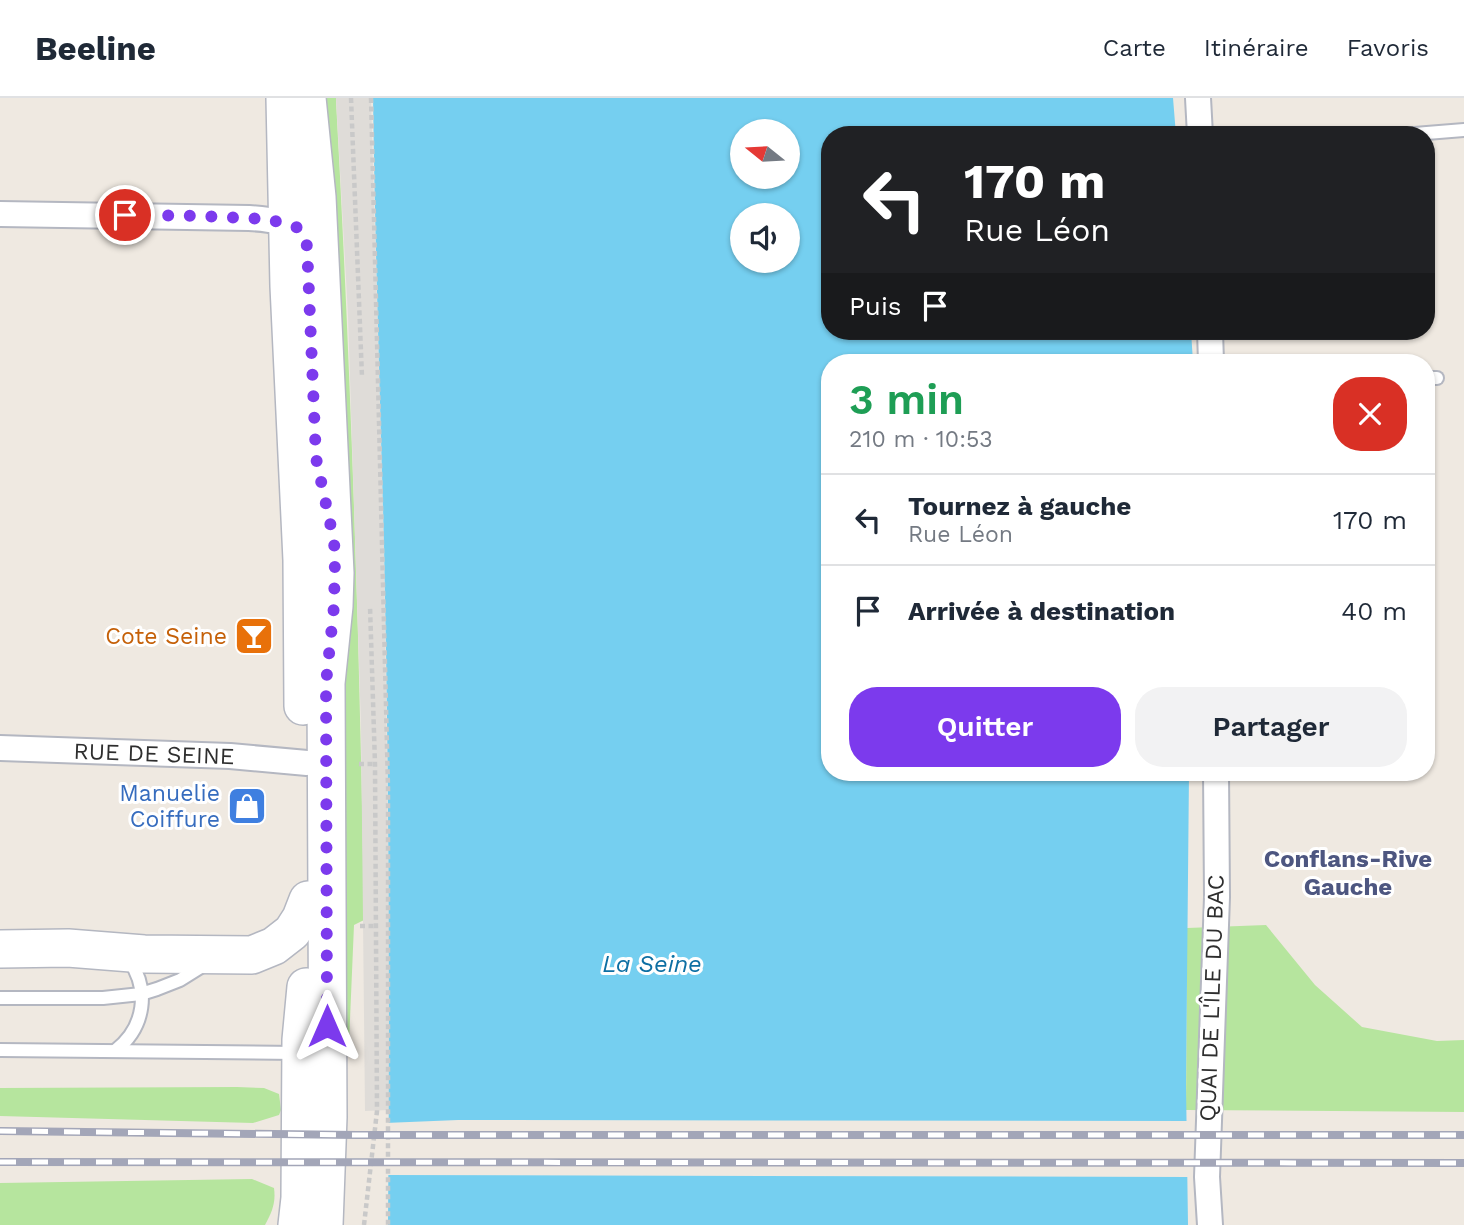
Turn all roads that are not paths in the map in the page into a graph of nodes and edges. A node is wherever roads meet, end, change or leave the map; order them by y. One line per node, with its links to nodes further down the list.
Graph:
1 (285, 98): 8 (main road)
2 (307, 98): 9 (main road)
3 (1198, 98): 4 (street)
4 (1200, 126)
5 (1464, 130): 6 (lane)
6 (1435, 132)
7 (0, 214): 8 (street)
8 (288, 224): 9 (street); 11 (main road)
9 (334, 541): 19 (main road)
10 (0, 748): 11 (street, RUE DE SEINE)
11 (307, 763): 13 (main road)
12 (1216, 781): 24 (street, QUAI DE L'ÎLE DU BAC)
13 (308, 900): 16 (main road); 19 (main road)
14 (0, 949): 15 (main road)
15 (118, 951): 16 (main road); 17 (lane)
16 (235, 955): 17 (lane); 19 (main road)
17 (141, 994): 18 (lane); 21 (lane)
18 (0, 998)
19 (311, 1043): 21 (lane); 22 (main road); 23 (main road)
20 (0, 1050): 21 (lane)
21 (116, 1050)
22 (297, 1225)
23 (324, 1225)
24 (1210, 1225)

